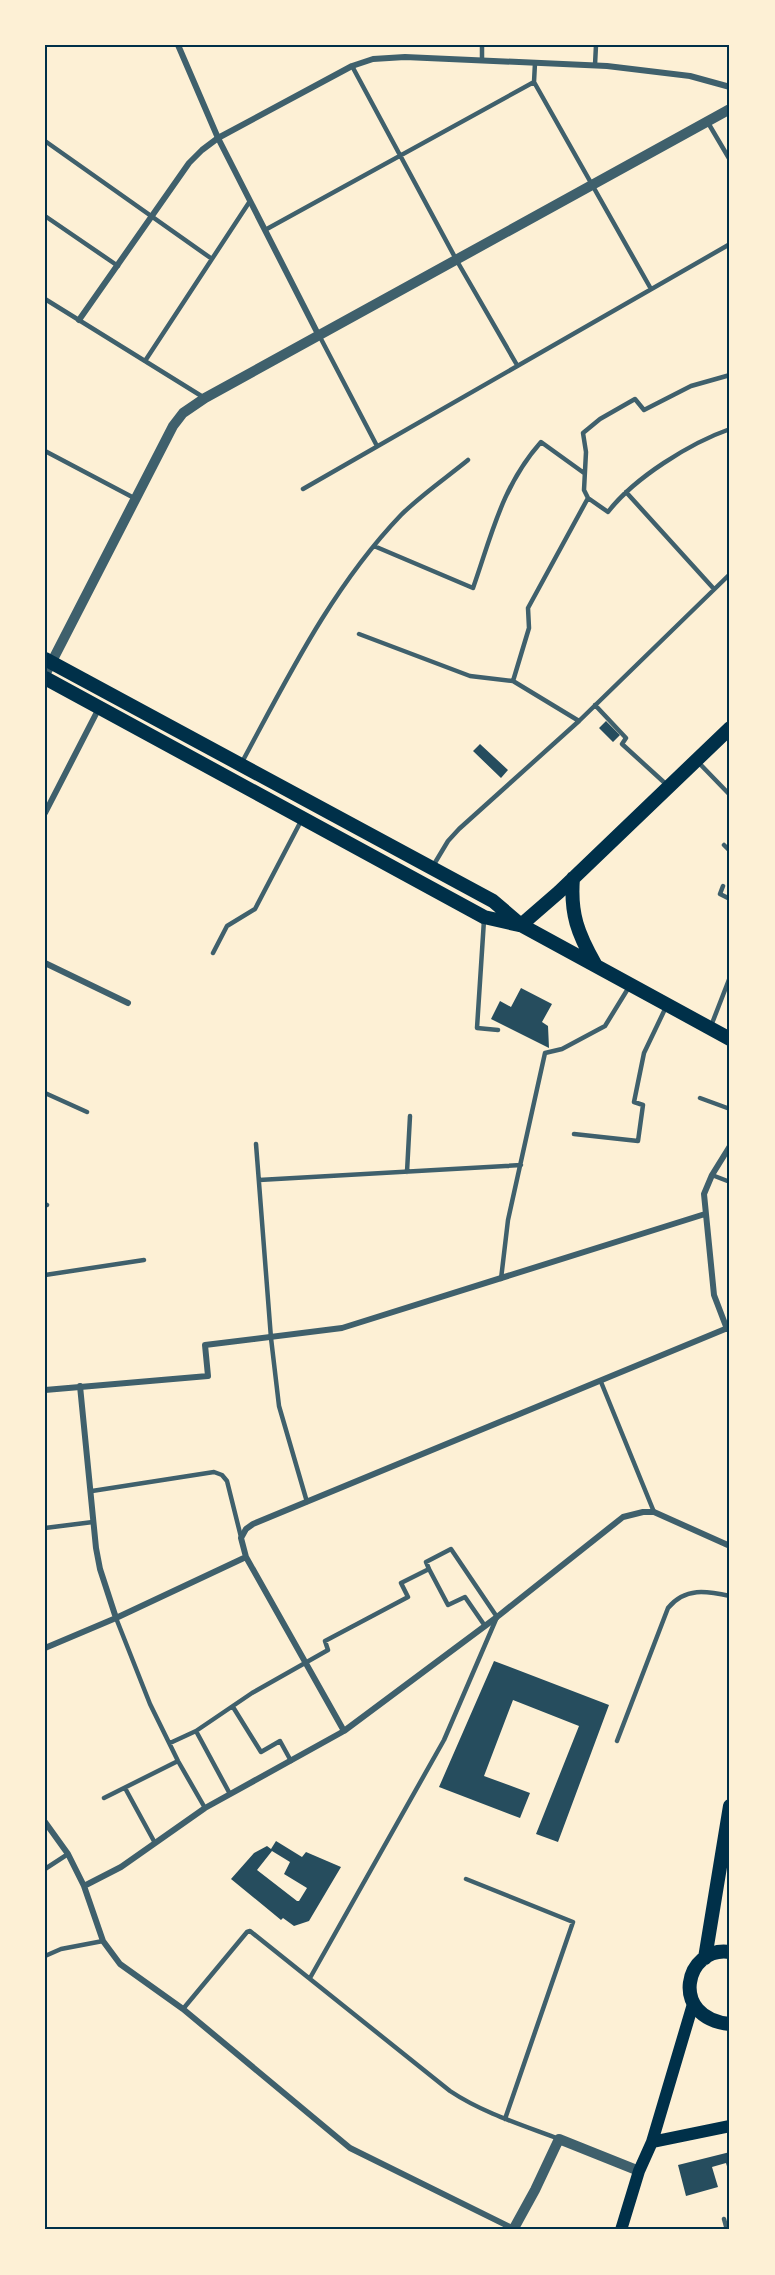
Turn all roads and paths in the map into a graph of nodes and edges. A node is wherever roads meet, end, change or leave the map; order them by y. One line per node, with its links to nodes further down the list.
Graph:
1 (178, 45): 12 (street)
2 (482, 45): 4 (lane)
3 (596, 45): 6 (lane)
4 (482, 60): 5 (street); 7 (street)
5 (535, 63): 6 (street); 8 (lane)
6 (596, 65): 9 (street)
7 (352, 66): 12 (street); 14 (lane)
8 (534, 82): 14 (lane); 16 (lane)
9 (730, 87)
10 (730, 110): 11 (street)
11 (708, 121): 15 (lane); 16 (street)
12 (218, 138): 17 (street); 19 (street)
13 (45, 141): 19 (lane)
14 (400, 157): 20 (lane); 23 (lane)
15 (730, 160)
16 (592, 186): 23 (street); 25 (lane)
17 (250, 201): 20 (street); 22 (lane)
18 (45, 216): 24 (lane)
19 (152, 216): 22 (lane); 24 (street)
20 (265, 230): 28 (street)
21 (730, 244): 25 (lane)
22 (212, 259): 29 (lane)
23 (457, 261): 28 (street); 30 (lane)
24 (117, 266): 27 (street)
25 (651, 289): 30 (lane)
26 (45, 299): 27 (lane)
27 (80, 320): 29 (lane)
28 (320, 336): 32 (street); 34 (lane)
29 (145, 361): 32 (lane)
30 (517, 365): 34 (lane)
31 (730, 375): 37 (lane)
32 (205, 398): 41 (street)
33 (730, 429): 39 (lane)
34 (377, 446): 38 (lane)
35 (45, 451): 41 (lane)
36 (468, 460): 42 (lane)
37 (584, 473): 40 (lane); 42 (lane)
38 (303, 489)
39 (626, 492): 40 (lane); 44 (lane)
40 (588, 498): 48 (lane)
41 (136, 499): 46 (street)
42 (374, 546): 54 (lane)
43 (730, 574): 44 (lane)
44 (714, 589): 49 (lane)
45 (359, 634): 48 (lane)
46 (48, 660): 47 (street); 54 (main road)
47 (45, 677): 50 (main road)
48 (513, 681): 51 (lane)
49 (595, 705): 51 (lane); 55 (lane)
50 (99, 708): 58 (street); 59 (main road)
51 (579, 721): 62 (lane)
52 (730, 728): 53 (main road)
53 (696, 760): 55 (main road); 56 (lane)
54 (241, 764): 57 (main road)
55 (669, 786): 63 (main road)
56 (730, 795)
57 (312, 802): 59 (main road); 62 (main road)
58 (45, 813)
59 (303, 819): 66 (main road); 68 (lane)
60 (724, 845): 61 (lane)
61 (730, 851)
62 (432, 867): 67 (main road)
63 (573, 878): 67 (main road); 70 (main road)
64 (723, 885): 65 (lane)
65 (730, 899)
66 (484, 917): 67 (main road); 76 (lane)
67 (521, 925): 70 (main road)
68 (213, 953)
69 (45, 963): 73 (street)
70 (595, 965): 72 (main road)
71 (730, 977): 75 (lane)
72 (631, 985): 74 (main road); 86 (lane)
73 (128, 1003)
74 (667, 1005): 75 (main road); 83 (lane)
75 (710, 1028): 77 (main road)
76 (498, 1030)
77 (730, 1040)
78 (45, 1093): 81 (lane)
79 (700, 1098): 80 (lane)
80 (730, 1109)
81 (87, 1112)
82 (410, 1116): 87 (lane)
83 (574, 1134)
84 (256, 1144): 89 (lane)
85 (730, 1146): 88 (street)
86 (521, 1165): 87 (lane); 94 (lane)
87 (407, 1172): 89 (lane)
88 (712, 1175): 90 (lane); 91 (street)
89 (259, 1180): 96 (lane)
90 (730, 1182)
91 (705, 1214): 94 (street); 95 (street)
92 (144, 1260): 93 (lane)
93 (45, 1275)
94 (501, 1279): 96 (street)
95 (728, 1328): 97 (street)
96 (271, 1338): 98 (street); 101 (lane)
97 (601, 1382): 101 (street); 102 (lane)
98 (80, 1386): 99 (street); 100 (street)
99 (45, 1390)
100 (92, 1491): 103 (street); 105 (lane)
101 (307, 1502): 105 (street)
102 (654, 1512): 106 (street); 110 (street)
103 (93, 1522): 104 (lane); 111 (street)
104 (45, 1528)
105 (241, 1538): 107 (street)
106 (730, 1546)
107 (246, 1557): 111 (street); 114 (street)
108 (429, 1569): 110 (lane); 112 (lane); 114 (lane)
109 (730, 1596): 118 (lane)
110 (497, 1617): 112 (street); 137 (lane)
111 (116, 1618): 113 (street); 119 (lane)
112 (485, 1626): 117 (street)
113 (45, 1647)
114 (304, 1663): 115 (lane); 117 (street)
115 (233, 1707): 116 (lane); 121 (lane)
116 (196, 1731): 119 (lane); 123 (lane)
117 (344, 1731): 121 (street)
118 (617, 1741)
119 (170, 1743): 120 (lane)
120 (178, 1761): 122 (lane); 126 (lane)
121 (291, 1761): 123 (street)
122 (125, 1788): 124 (lane); 128 (lane)
123 (230, 1794): 126 (street)
124 (104, 1798)
125 (730, 1806): 136 (main road)
126 (205, 1808): 128 (street)
127 (45, 1822): 129 (street)
128 (155, 1843): 132 (street)
129 (68, 1854): 130 (lane); 132 (street)
130 (45, 1869)
131 (466, 1880): 141 (lane)
132 (84, 1886): 133 (street)
133 (103, 1941): 135 (lane); 139 (street)
134 (730, 1952): 136 (main road)
135 (45, 1956)
136 (705, 1958): 138 (main road)
137 (310, 1978): 139 (lane); 141 (lane)
138 (693, 2004): 140 (main road); 144 (main road)
139 (183, 2009): 147 (street)
140 (730, 2024)
141 (505, 2119): 143 (lane)
142 (730, 2126): 144 (main road)
143 (559, 2139): 145 (street); 147 (street)
144 (652, 2142): 145 (main road)
145 (639, 2171): 148 (main road)
146 (724, 2219): 149 (lane)
147 (513, 2230)
148 (621, 2230)
149 (727, 2230)

